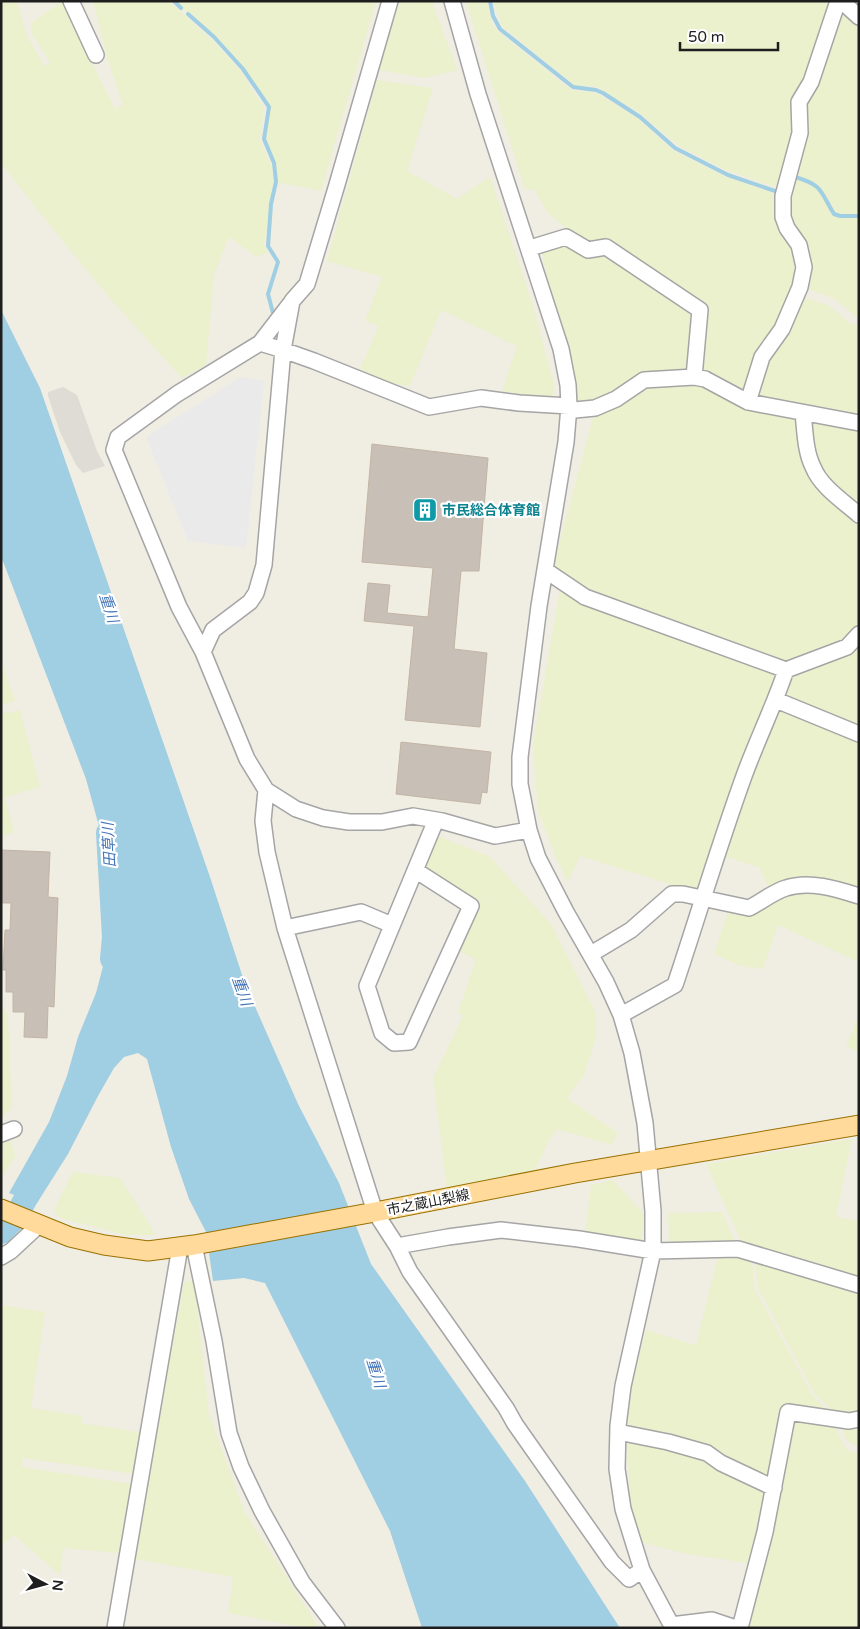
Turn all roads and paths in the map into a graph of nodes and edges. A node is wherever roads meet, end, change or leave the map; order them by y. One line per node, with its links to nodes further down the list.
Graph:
1 (70, 1): 7 (street)
2 (390, 1): 9 (street)
3 (452, 1): 8 (street)
4 (838, 1): 13 (street)
5 (846, 1): 6 (street)
6 (859, 17)
7 (96, 55)
8 (530, 248): 12 (street); 14 (street)
9 (292, 301): 10 (street); 11 (street)
10 (260, 343): 11 (street); 20 (street)
11 (283, 350): 14 (street); 20 (street)
12 (694, 376): 13 (street); 14 (street)
13 (748, 402): 15 (street)
14 (569, 406): 18 (street)
15 (803, 413): 16 (street); 17 (street)
16 (859, 423)
17 (859, 515)
18 (545, 570): 21 (street); 26 (street)
19 (859, 634): 21 (street)
20 (203, 652): 24 (street)
21 (786, 670): 22 (street)
22 (776, 700): 23 (street); 29 (street)
23 (859, 734)
24 (266, 790): 25 (street); 31 (street)
25 (436, 820): 26 (street); 27 (street)
26 (529, 830): 32 (street)
27 (415, 870): 30 (street); 30 (street)
28 (859, 896): 29 (street)
29 (704, 899): 32 (street); 33 (street)
30 (392, 926): 31 (street)
31 (285, 928): 37 (street)
32 (591, 954): 33 (street)
33 (621, 1014): 35 (street)
34 (859, 1125): 35 (main road, 市之蔵山梨線)
35 (649, 1161): 37 (main road, 市之蔵山梨線); 41 (street)
36 (1, 1209): 38 (main road, 市之蔵山梨線)
37 (370, 1213): 39 (main road, 市之蔵山梨線); 40 (street)
38 (38, 1223): 39 (main road, 市之蔵山梨線); 42 (street)
39 (191, 1245): 49 (street); 50 (street)
40 (397, 1246): 41 (street); 47 (street)
41 (653, 1250): 43 (street); 45 (street)
42 (1, 1257)
43 (859, 1285)
44 (859, 1418): 46 (street)
45 (618, 1432): 46 (street); 47 (street)
46 (774, 1488): 52 (street)
47 (642, 1570): 48 (street)
48 (672, 1626): 51 (street)
49 (115, 1628)
50 (337, 1628)
51 (736, 1628)
52 (740, 1628)

